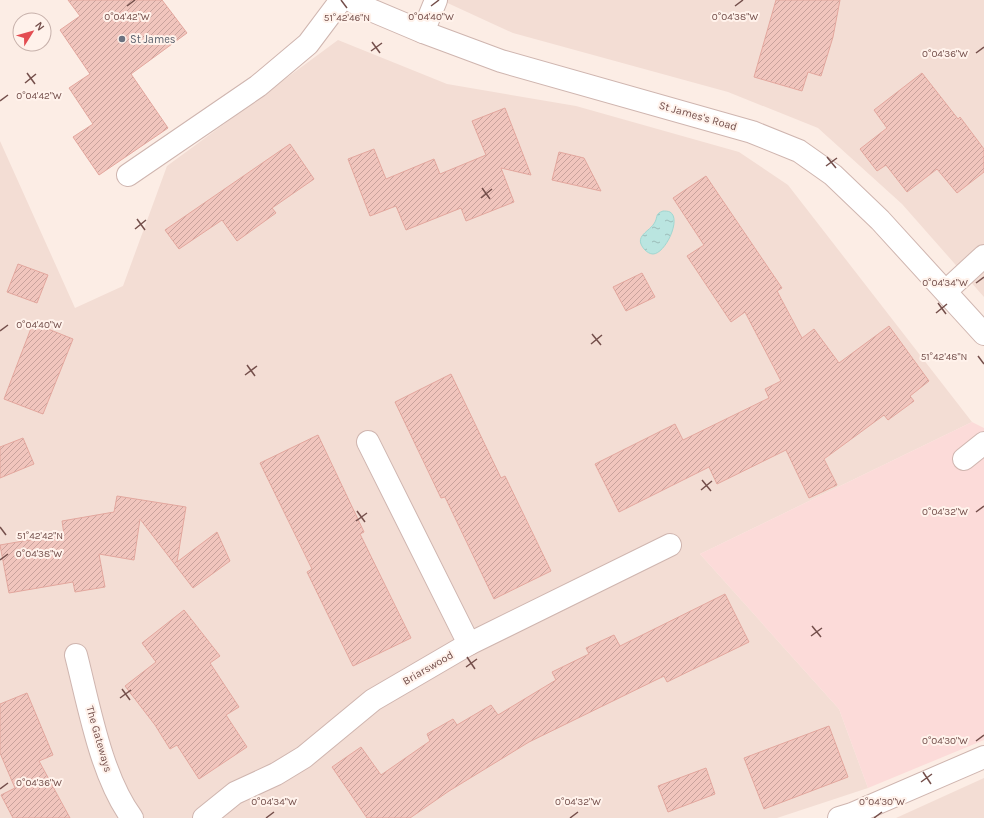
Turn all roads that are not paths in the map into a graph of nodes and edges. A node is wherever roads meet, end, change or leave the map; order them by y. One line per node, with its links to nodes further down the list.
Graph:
1 (341, 0): 5 (street)
2 (350, 0): 4 (street, St James's Road)
3 (436, 0): 4 (street)
4 (423, 32): 7 (street, St James's Road)
5 (128, 175)
6 (984, 256): 7 (street)
7 (946, 291): 8 (street, St James's Road)
8 (984, 334)
9 (368, 442): 13 (street)
10 (984, 443): 11 (street)
11 (964, 458)
12 (670, 545): 13 (street, Briarswood)
13 (469, 644): 17 (street, Briarswood)
14 (76, 655): 16 (street, The Gateways)
15 (984, 757): 18 (street)
16 (132, 818)
17 (204, 818)
18 (838, 818)

